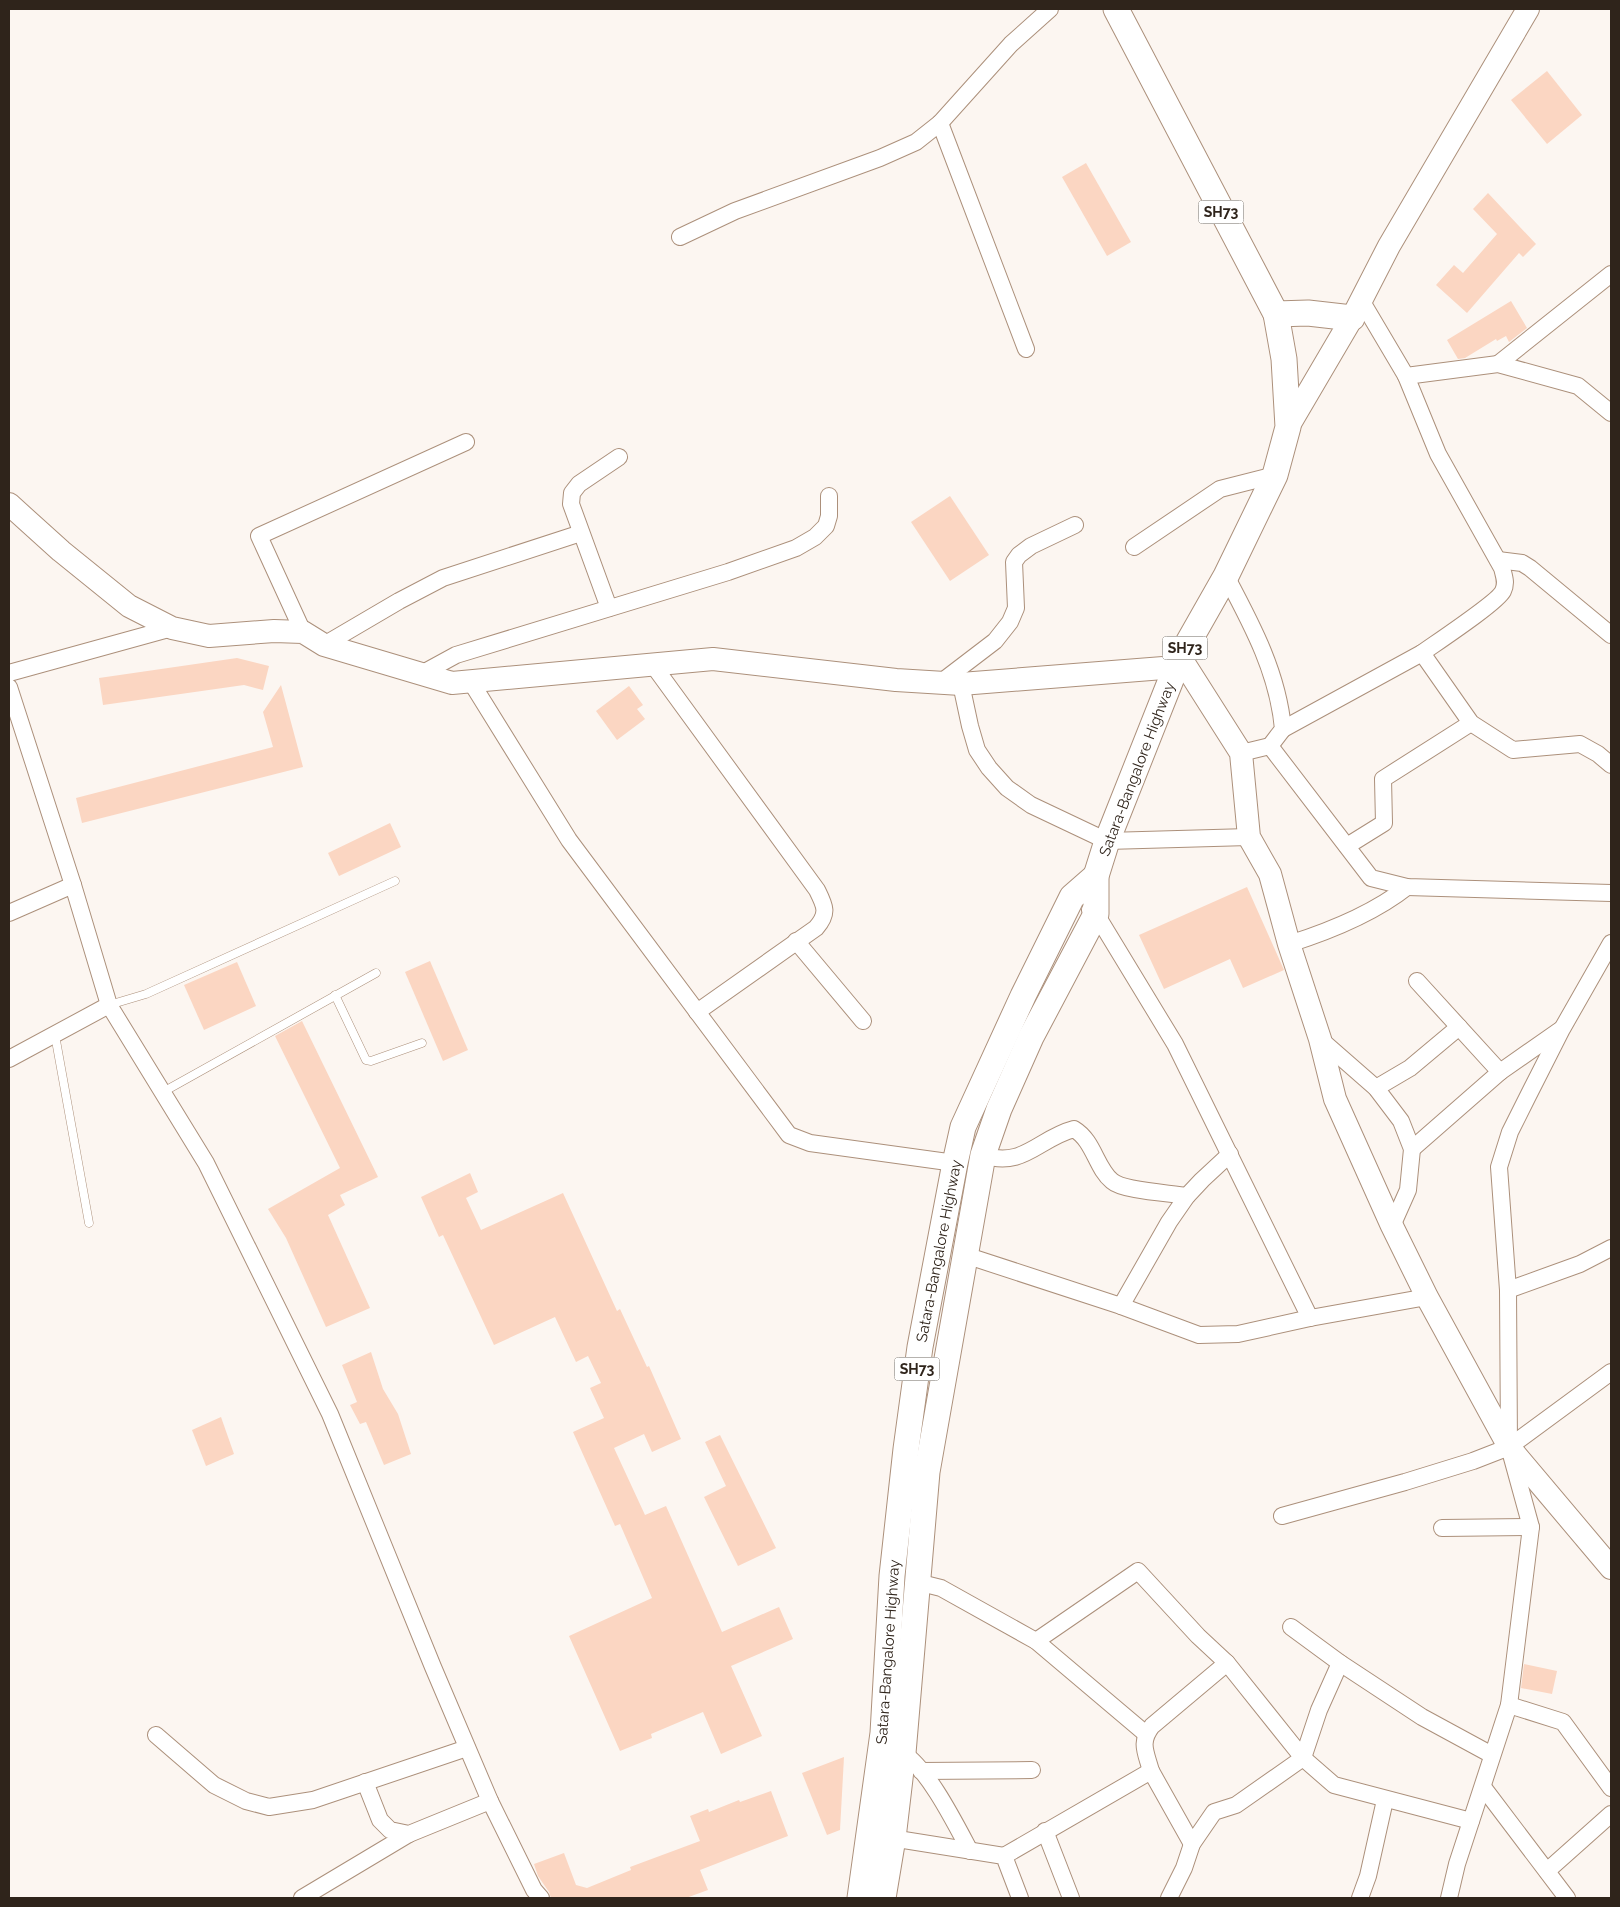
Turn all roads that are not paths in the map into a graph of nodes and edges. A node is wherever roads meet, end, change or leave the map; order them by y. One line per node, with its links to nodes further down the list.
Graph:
1 (1050, 9): 4 (street)
2 (1116, 9): 8 (main road, Satara-Bangalore Highway / SH73)
3 (1528, 9): 7 (street)
4 (940, 123): 5 (street); 9 (street)
5 (680, 237)
6 (1611, 274): 10 (street)
7 (1357, 309): 8 (main road); 11 (street); 13 (street)
8 (1276, 314): 13 (main road, Satara-Bangalore Highway / SH73)
9 (1026, 349)
10 (1498, 364): 11 (street); 12 (street)
11 (1406, 376): 22 (street)
12 (1611, 414)
13 (1288, 427): 16 (main road, Satara-Bangalore Highway / SH73)
14 (466, 442): 26 (street)
15 (619, 457): 20 (street)
16 (1276, 475): 21 (street); 23 (main road, Satara-Bangalore Highway / SH73)
17 (829, 496): 24 (street)
18 (9, 504): 25 (street)
19 (1075, 524): 35 (street)
20 (581, 533): 24 (street); 28 (street)
21 (1134, 547)
22 (1498, 560): 27 (street); 29 (street)
23 (1226, 576): 30 (main road, Satara-Bangalore Highway / SH73); 38 (street)
24 (609, 608): 33 (street)
25 (172, 628): 26 (street); 32 (street)
26 (303, 632): 28 (street)
27 (1611, 635)
28 (324, 644): 33 (street)
29 (1422, 653): 37 (street); 38 (street)
30 (1178, 662): 35 (street); 40 (street); 43 (main road, Satara-Bangalore Highway / SH73)
31 (653, 665): 34 (street); 35 (street); 53 (street)
32 (9, 673)
33 (423, 673): 34 (street)
34 (471, 682): 60 (street)
35 (950, 683): 43 (street)
36 (9, 687): 47 (street)
37 (1472, 723): 41 (street); 44 (street)
38 (1283, 729): 39 (street)
39 (1270, 746): 40 (street); 44 (street)
40 (1241, 752): 42 (street)
41 (1611, 765)
42 (1249, 837): 43 (street); 55 (street)
43 (1108, 841): 45 (main road, Satara-Bangalore Highway / SH73)
44 (1347, 846): 48 (street)
45 (1096, 876): 50 (main road, Satara-Bangalore Highway / SH73); 52 (main road, Satara-Bangalore Highway / SH73)
46 (395, 881): 59 (lane)
47 (73, 885): 51 (street); 59 (street)
48 (1407, 888): 49 (street); 55 (street)
49 (1611, 892)
50 (1072, 897): 52 (street); 74 (main road, Satara-Bangalore Highway / SH73)
51 (9, 913)
52 (1096, 914): 72 (street); 73 (main road, Satara-Bangalore Highway / SH73)
53 (796, 942): 60 (street); 61 (street)
54 (1611, 943): 63 (street)
55 (1289, 944): 65 (street)
56 (376, 973): 58 (lane)
57 (1417, 982): 62 (street)
58 (335, 995): 66 (lane); 70 (lane)
59 (108, 1005): 64 (street); 70 (street)
60 (697, 1012): 74 (street)
61 (863, 1021)
62 (1459, 1027): 68 (street); 69 (street)
63 (1562, 1029): 68 (street); 80 (street)
64 (55, 1035): 67 (street); 76 (lane)
65 (1320, 1039): 69 (street); 77 (street)
66 (422, 1043)
67 (9, 1059)
68 (1500, 1072): 71 (street)
69 (1376, 1088): 71 (street)
70 (163, 1092): 98 (street)
71 (1412, 1149): 77 (street)
72 (1230, 1154): 75 (street); 83 (street)
73 (983, 1155): 75 (street); 79 (main road, Satara-Bangalore Highway / SH73)
74 (955, 1163): 114 (main road, Satara-Bangalore Highway / SH73)
75 (1187, 1196): 82 (street)
76 (89, 1223)
77 (1392, 1226): 81 (street)
78 (1611, 1248): 80 (street)
79 (965, 1255): 82 (street); 90 (main road, Satara-Bangalore Highway / SH73)
80 (1508, 1290): 85 (street)
81 (1427, 1297): 83 (street); 85 (street)
82 (1121, 1306): 83 (street)
83 (1310, 1318)
84 (1611, 1372): 85 (street)
85 (1509, 1447): 86 (street); 87 (street); 89 (street)
86 (1282, 1516)
87 (1531, 1527): 88 (street); 95 (street)
88 (1442, 1528)
89 (1611, 1568)
90 (916, 1582): 92 (street); 99 (main road, Satara-Bangalore Highway / SH73)
91 (1291, 1627): 94 (street)
92 (1036, 1641): 93 (street); 97 (street)
93 (1227, 1663): 97 (street); 101 (street)
94 (1340, 1663): 100 (street); 101 (street)
95 (1509, 1705): 100 (street); 107 (street)
96 (156, 1734): 105 (street)
97 (1146, 1734): 104 (street)
98 (467, 1748): 105 (street); 109 (street)
99 (903, 1753): 102 (street); 114 (main road, Satara-Bangalore Highway / SH73)
100 (1492, 1755): 106 (street)
101 (1303, 1758): 108 (street); 115 (street)
102 (921, 1770): 103 (street); 116 (street)
103 (1032, 1770)
104 (1151, 1771): 112 (street); 115 (street)
105 (365, 1782): 113 (street)
106 (1483, 1787): 111 (street); 118 (street)
107 (1611, 1788)
108 (1385, 1800): 111 (street); 126 (street)
109 (490, 1801): 113 (street); 120 (street)
110 (1611, 1814): 118 (street)
111 (1471, 1821): 127 (street)
112 (1045, 1831): 117 (street); 124 (street)
113 (408, 1834): 119 (street)
114 (881, 1837): 116 (street); 121 (main road, Satara-Bangalore Highway / SH73); 122 (main road, Satara-Bangalore Highway / SH73)
115 (1192, 1844): 125 (street)
116 (970, 1851): 117 (street)
117 (1004, 1856): 123 (street)
118 (1546, 1872): 128 (street)
119 (302, 1898)
120 (541, 1898)
121 (860, 1898)
122 (883, 1898)
123 (1020, 1898)
124 (1071, 1898)
125 (1169, 1898)
126 (1360, 1898)
127 (1449, 1898)
128 (1567, 1898)

